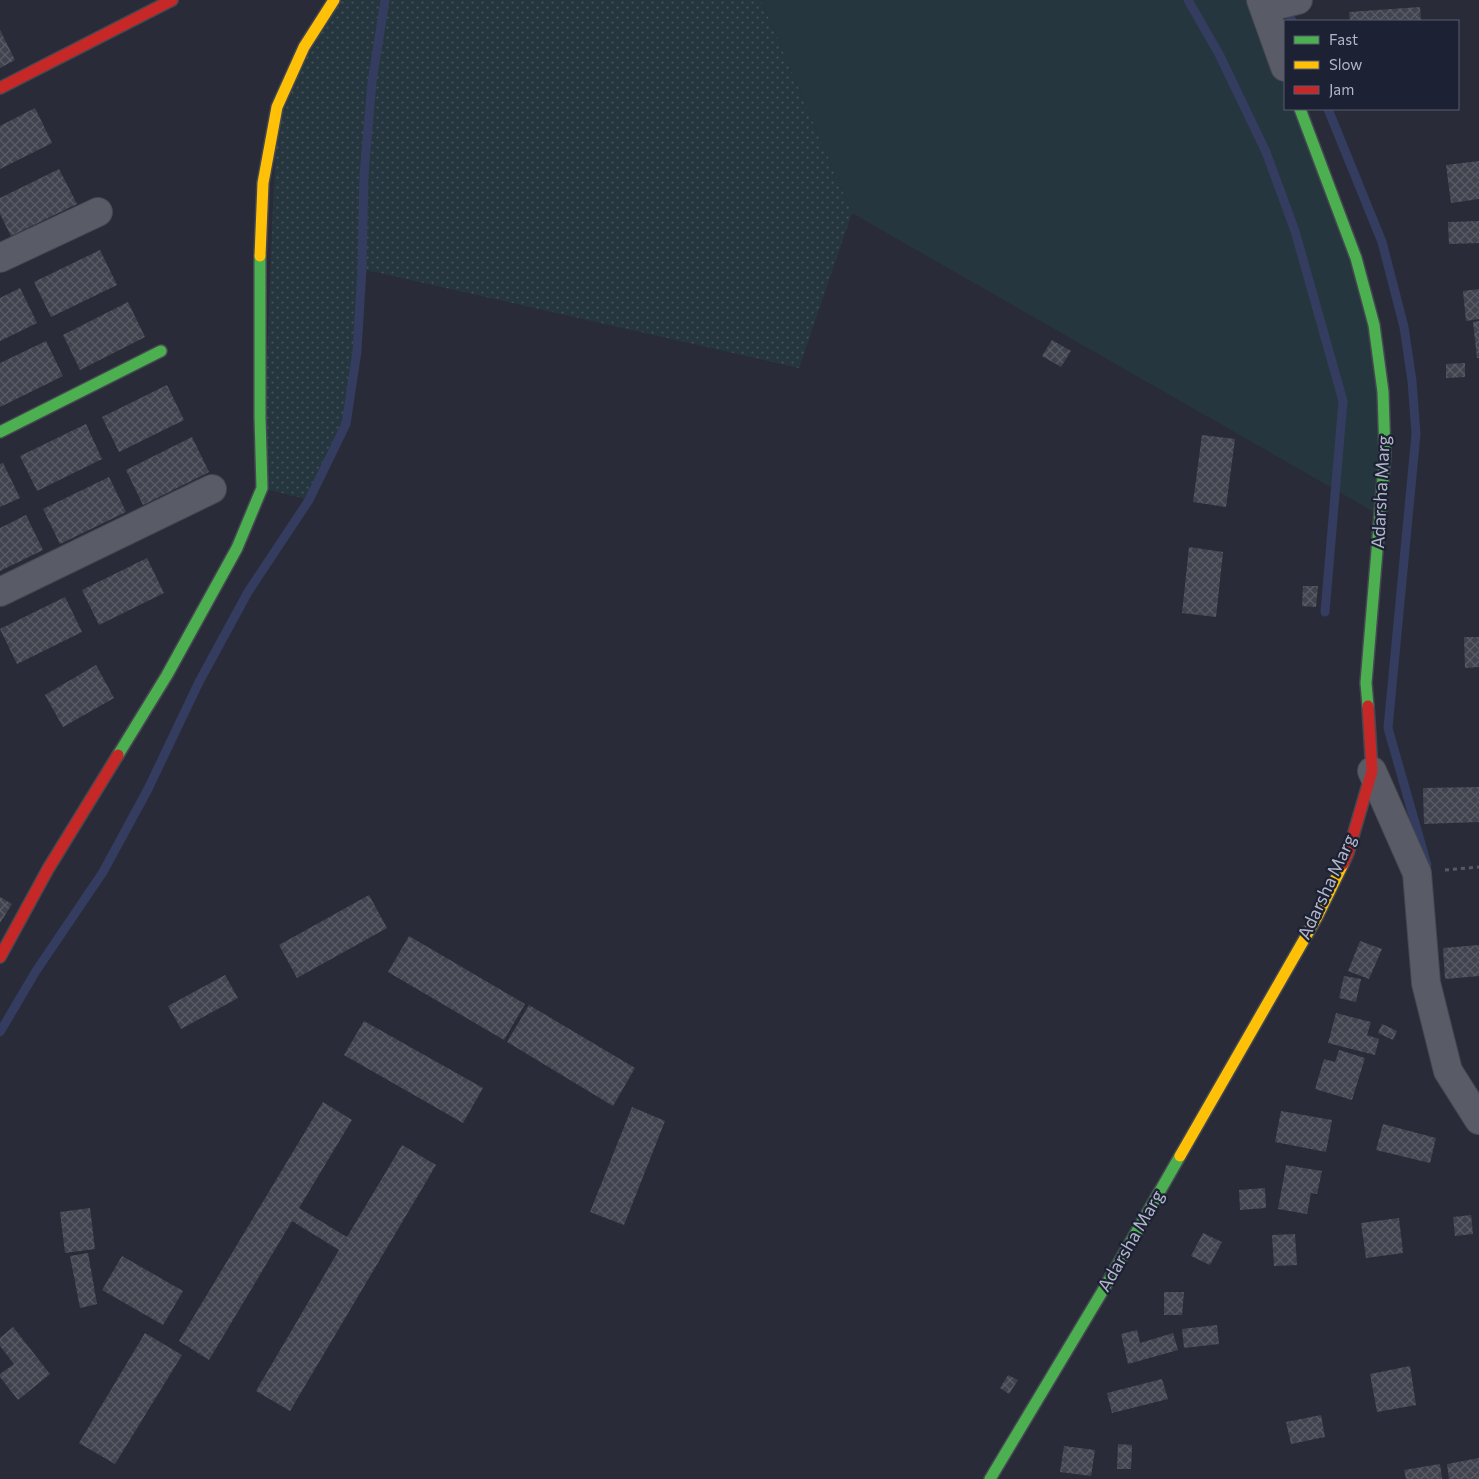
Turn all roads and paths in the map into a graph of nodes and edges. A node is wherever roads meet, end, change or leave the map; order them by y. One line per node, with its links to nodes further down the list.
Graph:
1 (172, 0): 6 (street)
2 (334, 0): 17 (street)
3 (1298, 0): 4 (street)
4 (1263, 4): 5 (street)
5 (1284, 64)
6 (0, 88)
7 (1300, 110): 14 (street, Adarsha Marg)
8 (98, 212): 9 (street)
9 (0, 258)
10 (161, 351): 11 (street)
11 (0, 432)
12 (212, 489): 13 (street)
13 (0, 592)
14 (1372, 771): 16 (street); 19 (street, Adarsha Marg)
15 (1479, 867): 16 (path)
16 (1417, 873): 18 (street)
17 (0, 957)
18 (1479, 1120)
19 (990, 1479)

